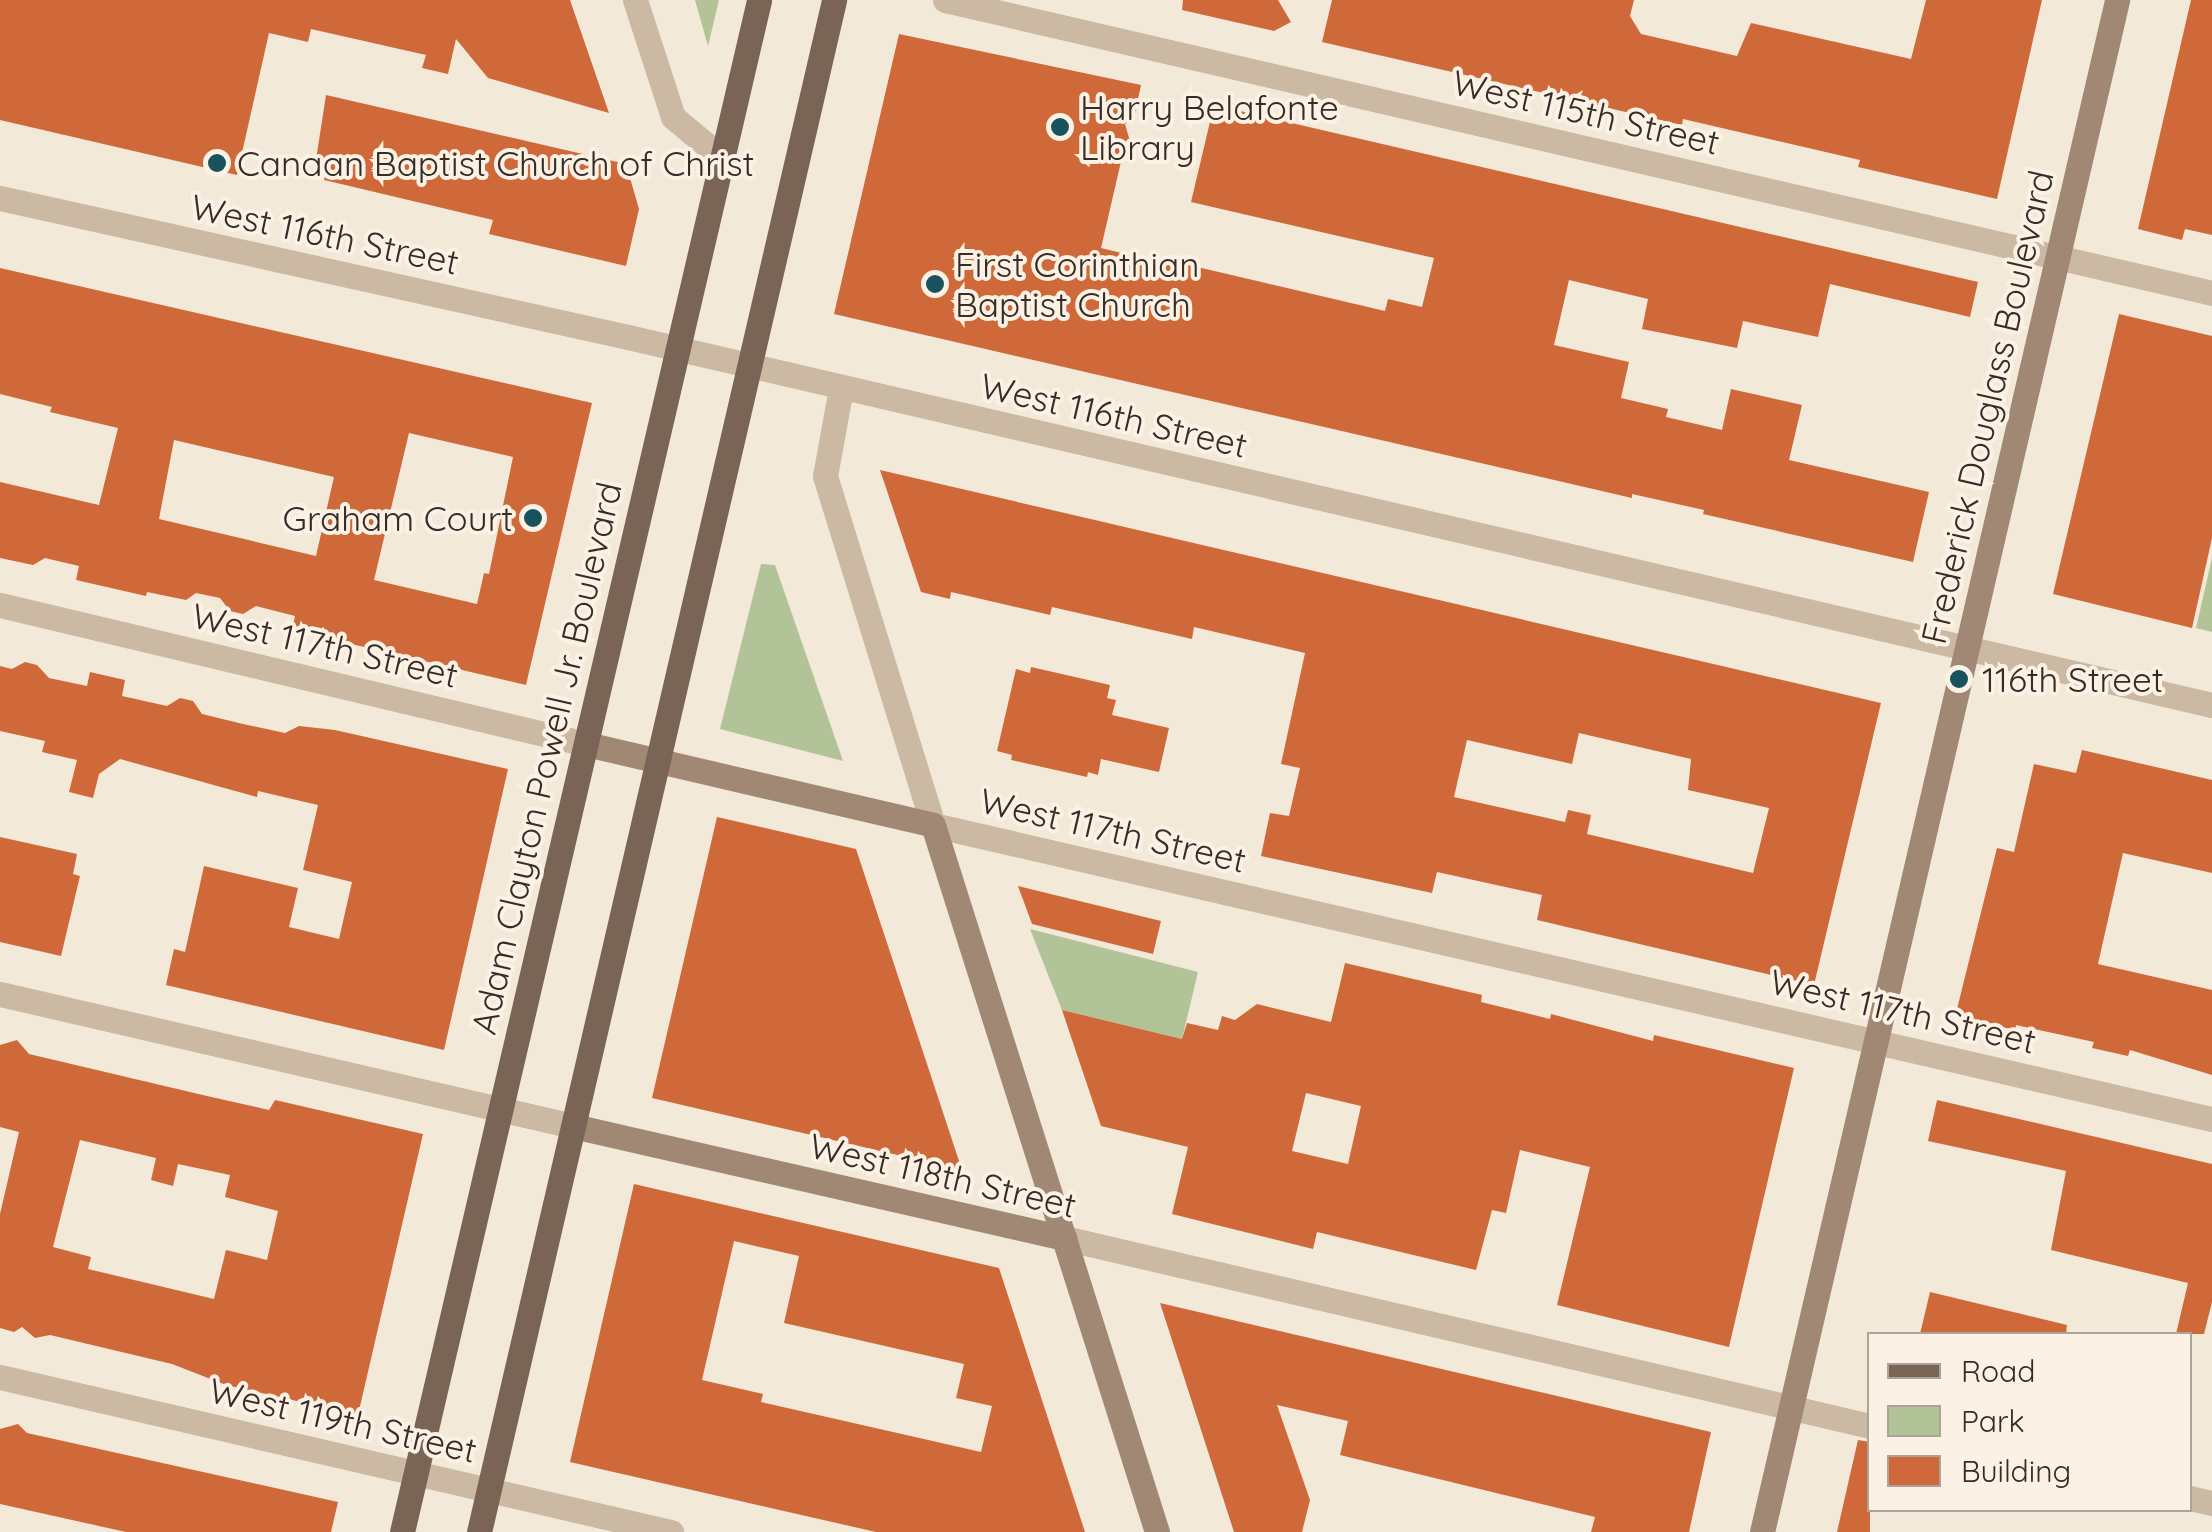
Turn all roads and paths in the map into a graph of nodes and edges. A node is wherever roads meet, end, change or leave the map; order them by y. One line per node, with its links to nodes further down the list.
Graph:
1 (635, 0): 6 (street)
2 (759, 0): 6 (main road, Adam Clayton Powell Jr. Boulevard)
3 (834, 0): 11 (main road)
4 (945, 0): 8 (street, West 115th Street)
5 (2117, 0): 8 (main road, Frederick Douglass Boulevard)
6 (722, 158): 10 (main road, Adam Clayton Powell Jr. Boulevard)
7 (0, 198): 10 (street, West 116th Street)
8 (2058, 257): 9 (street, West 115th Street); 14 (main road, Frederick Douglass Boulevard)
9 (2212, 293)
10 (677, 349): 11 (street, West 116th Street); 16 (main road, Adam Clayton Powell Jr. Boulevard)
11 (749, 366): 12 (street, West 116th Street); 17 (main road)
12 (841, 388): 14 (street, West 116th Street); 18 (street)
13 (0, 605): 16 (street, West 117th Street)
14 (1967, 648): 15 (street, West 116th Street); 20 (main road, Frederick Douglass Boulevard)
15 (2212, 705)
16 (586, 744): 17 (main road, West 117th Street); 21 (main road, Adam Clayton Powell Jr. Boulevard)
17 (658, 760): 18 (main road, West 117th Street); 23 (main road)
18 (933, 825): 20 (street, West 117th Street); 24 (main road)
19 (0, 994): 21 (street, West 118th Street)
20 (1875, 1040): 22 (street, West 117th Street); 26 (main road, Frederick Douglass Boulevard)
21 (500, 1110): 23 (street, West 118th Street); 28 (main road, Adam Clayton Powell Jr. Boulevard)
22 (2212, 1119)
23 (573, 1126): 24 (main road, West 118th Street); 29 (main road)
24 (1064, 1238): 26 (street, West 118th Street); 33 (main road)
25 (0, 1377): 28 (street, West 119th Street)
26 (1790, 1408): 27 (street, West 118th Street); 34 (main road, Frederick Douglass Boulevard)
27 (1867, 1425)
28 (416, 1472): 29 (street, West 119th Street); 30 (main road, Adam Clayton Powell Jr. Boulevard)
29 (489, 1489): 31 (main road); 32 (street, West 119th Street)
30 (402, 1532)
31 (479, 1532)
32 (671, 1532)
33 (1158, 1532)
34 (1762, 1532)

